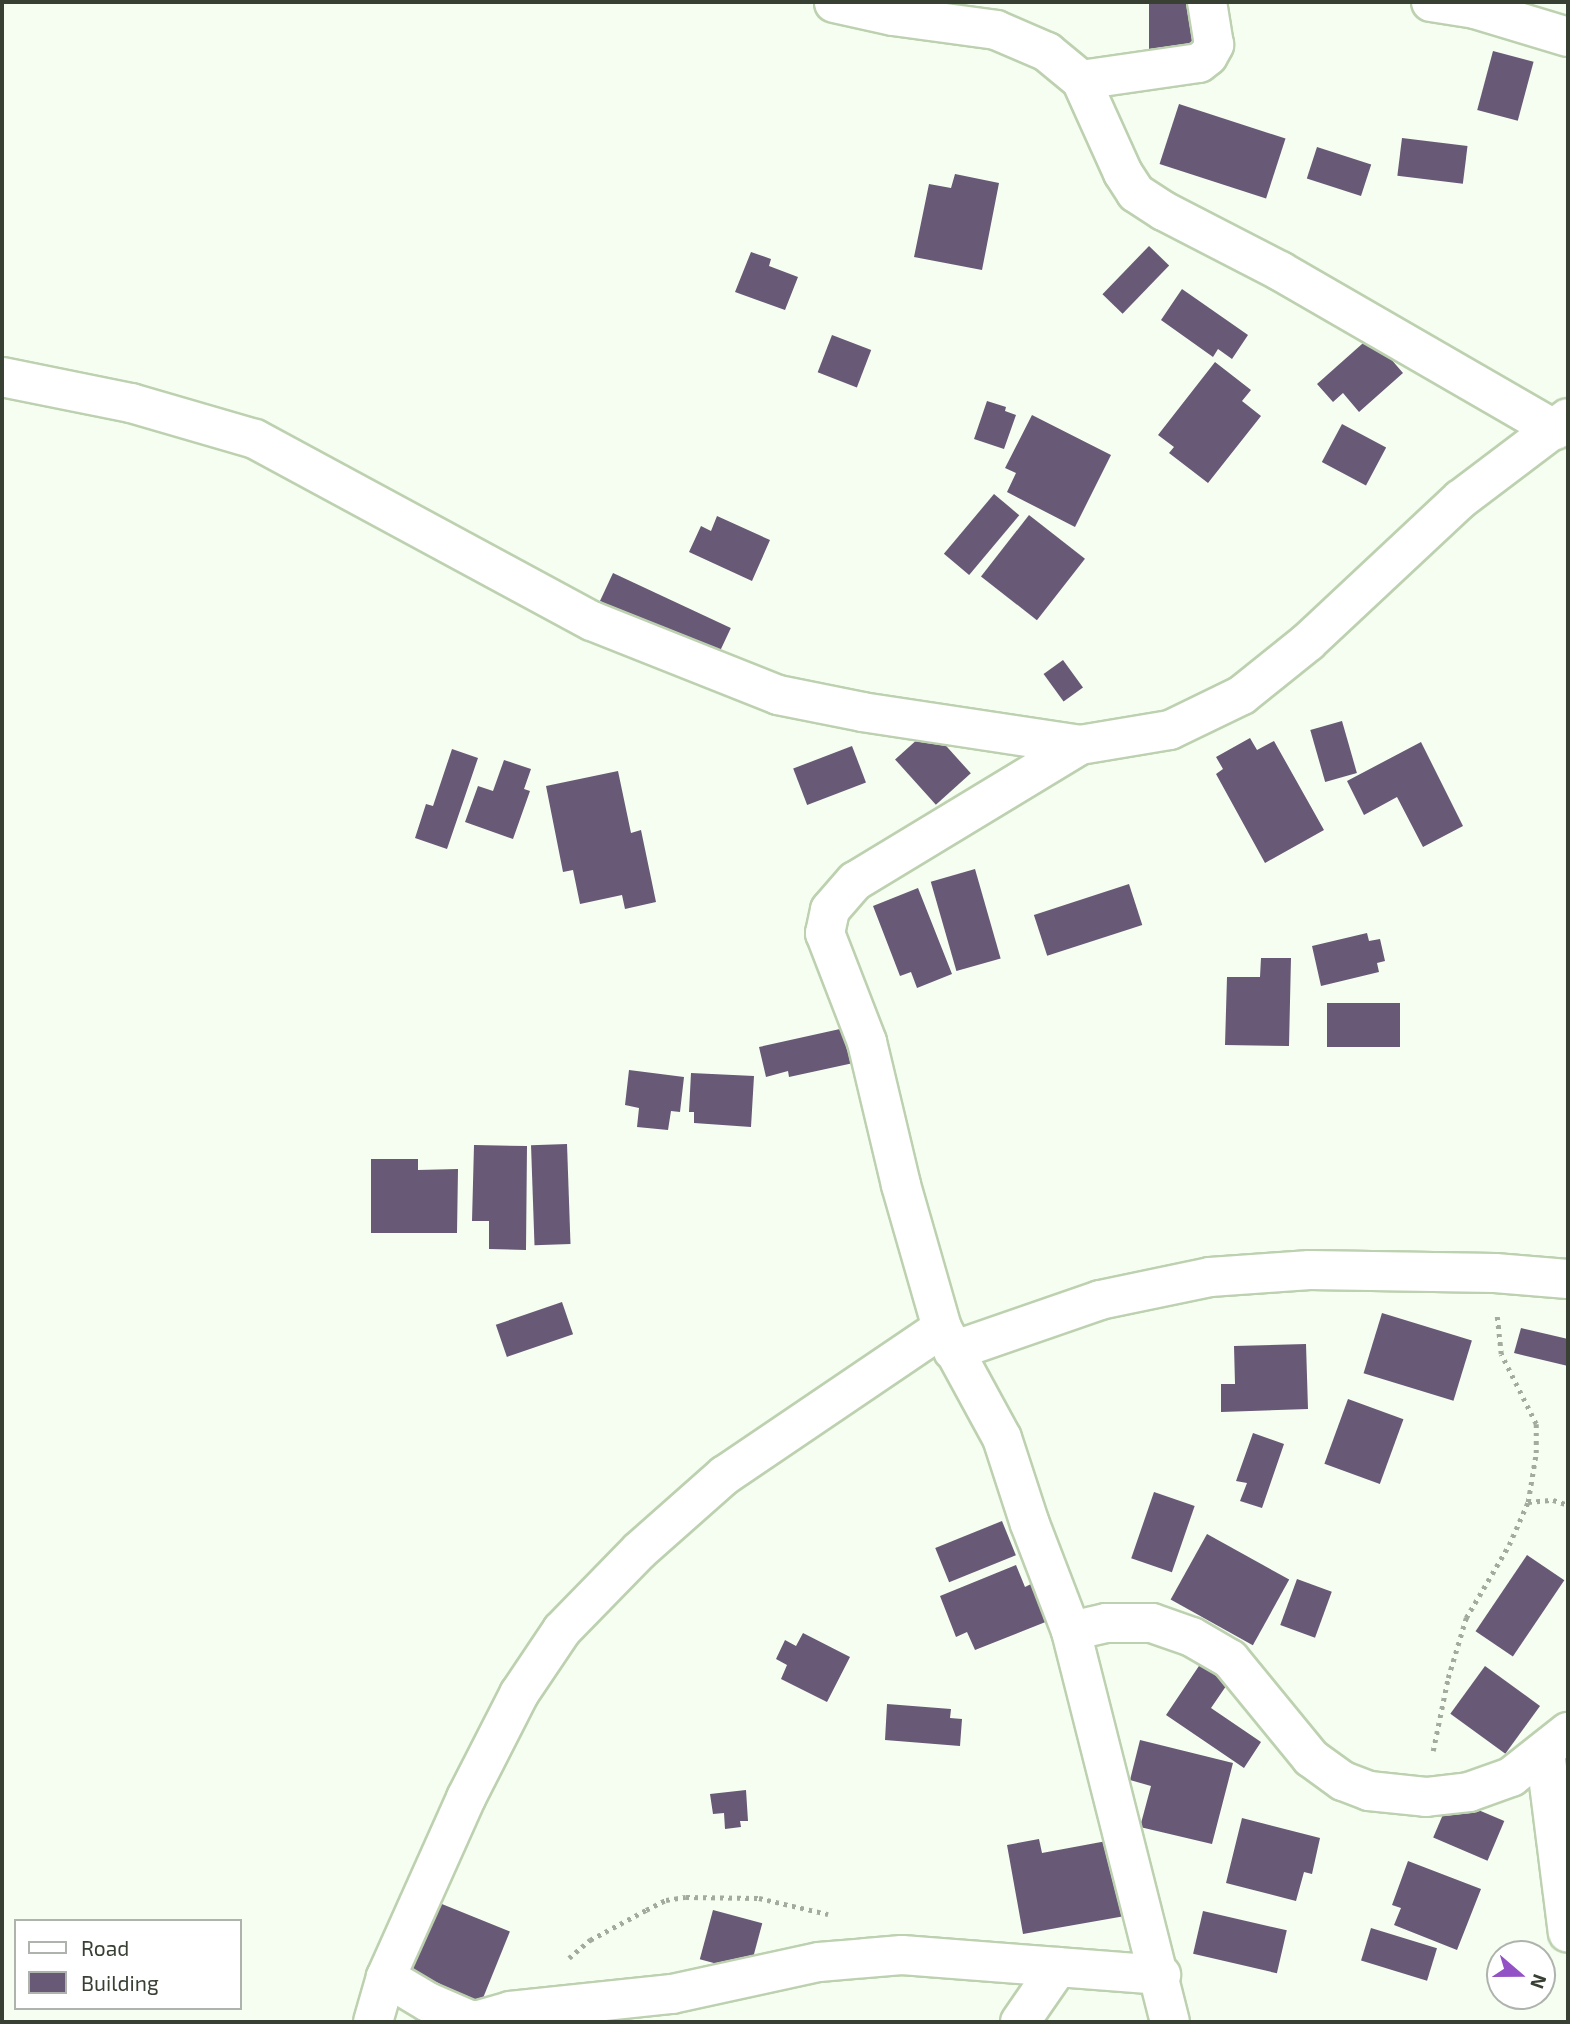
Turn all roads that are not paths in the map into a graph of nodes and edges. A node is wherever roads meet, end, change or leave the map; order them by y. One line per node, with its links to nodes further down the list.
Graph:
1 (1208, 2): 5 (street)
2 (1431, 2): 4 (street)
3 (834, 3): 5 (street)
4 (1568, 37)
5 (1081, 80): 7 (street)
6 (2, 377): 8 (street)
7 (1561, 424): 8 (street)
8 (1080, 745): 10 (street)
9 (1568, 1279): 10 (street)
10 (948, 1339): 11 (street); 16 (street)
11 (1071, 1631): 12 (street); 15 (street)
12 (1556, 1742): 13 (street)
13 (1568, 1933)
14 (1058, 1967): 15 (street); 16 (street); 18 (street)
15 (1161, 1975): 19 (street)
16 (386, 1977): 17 (street)
17 (373, 2022)
18 (1020, 2022)
19 (1170, 2022)

